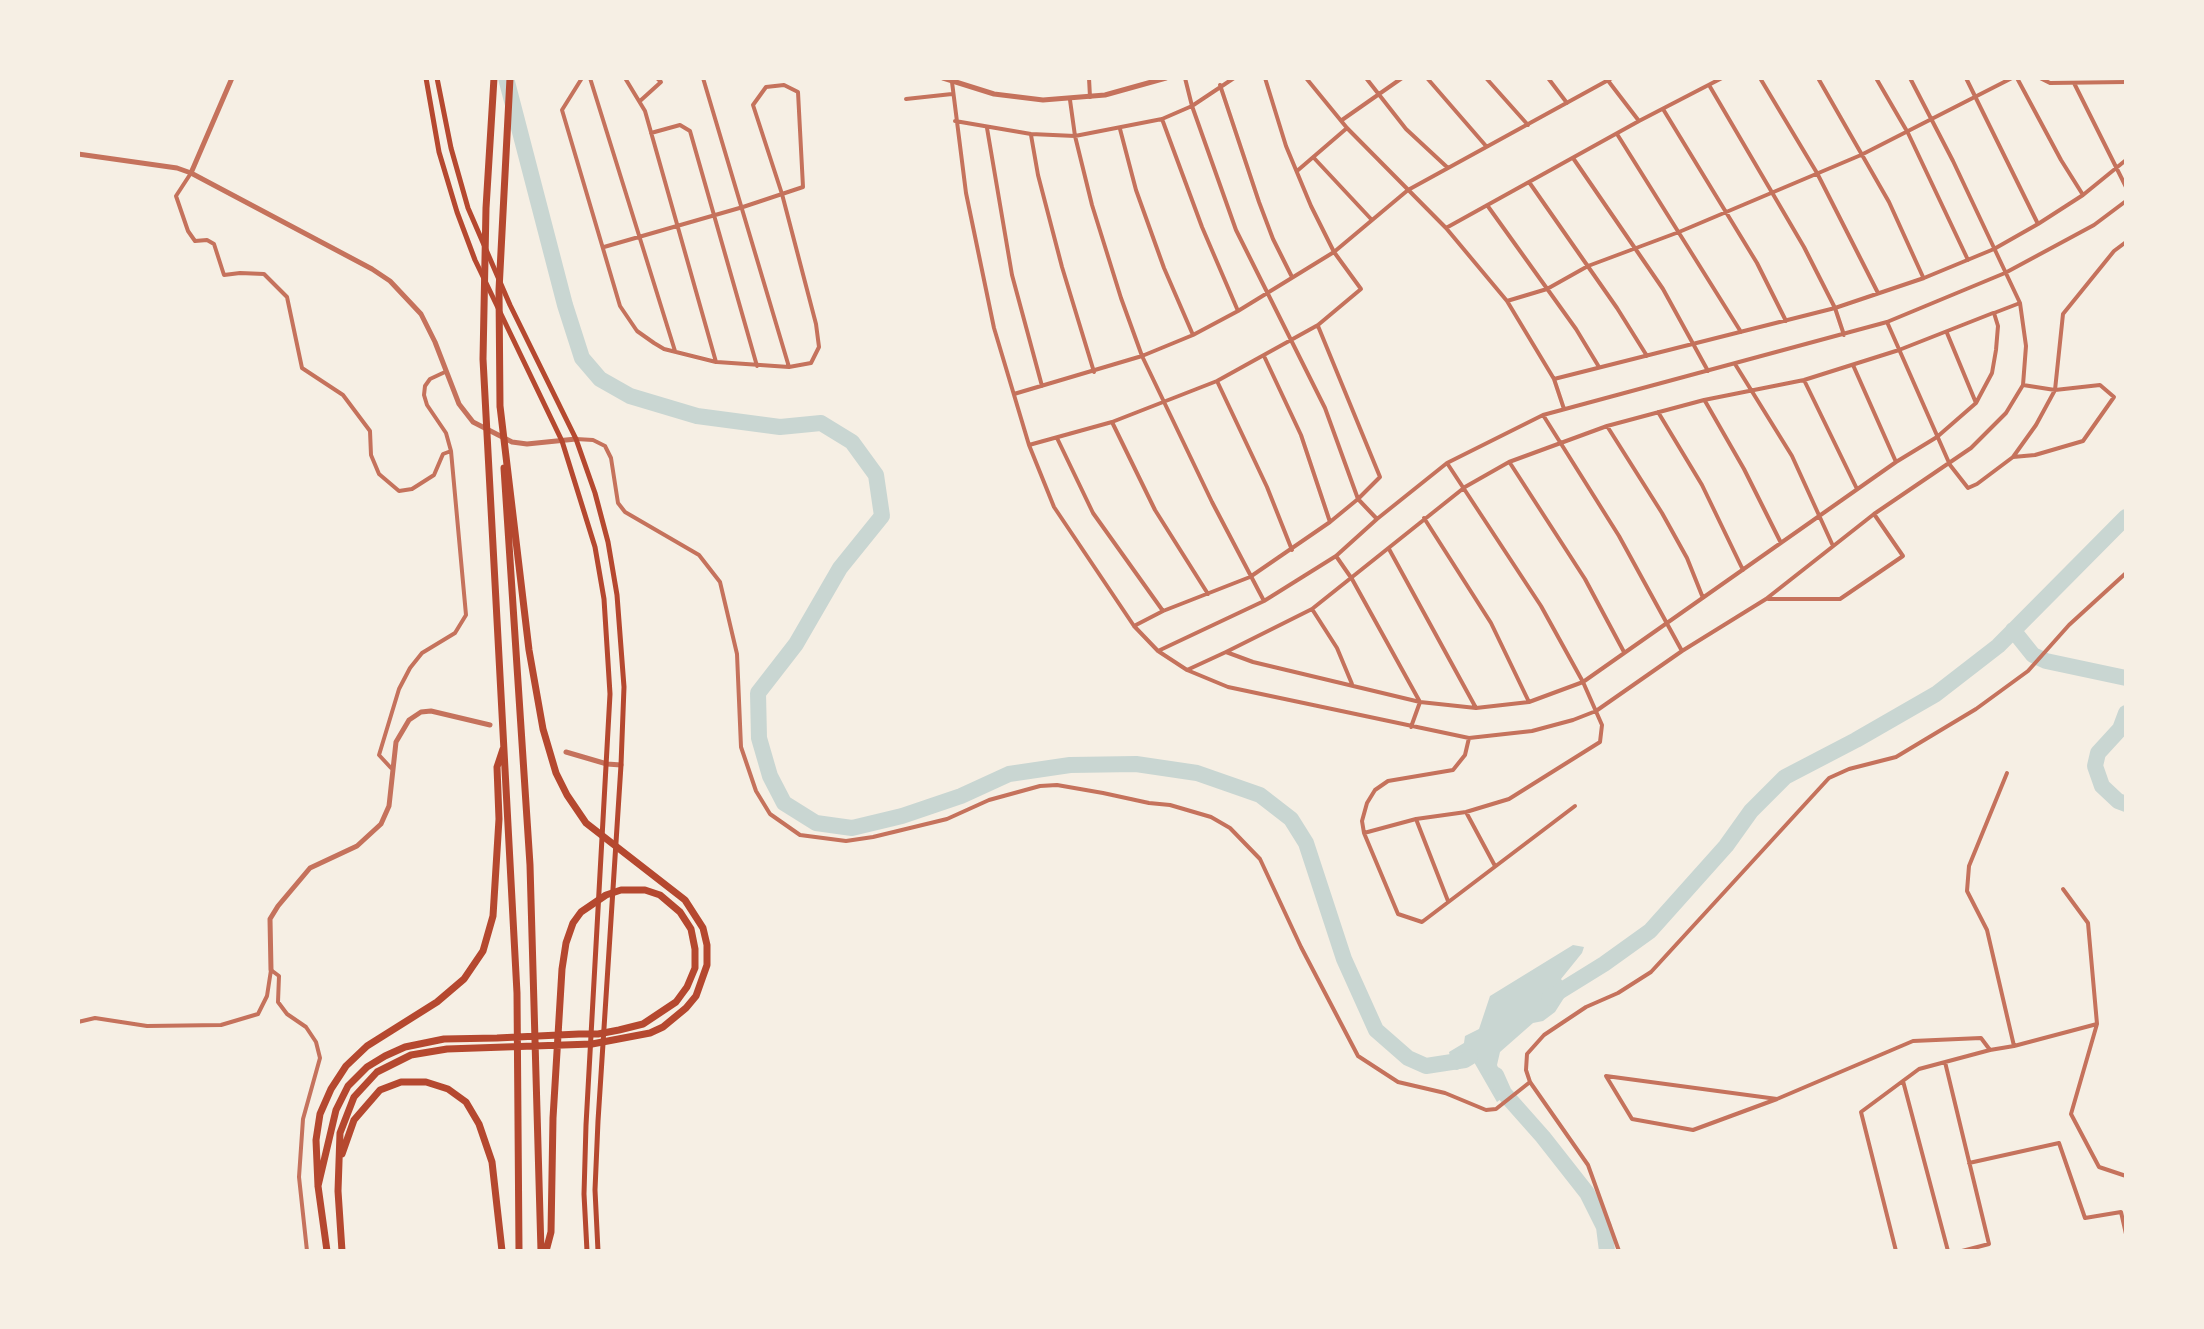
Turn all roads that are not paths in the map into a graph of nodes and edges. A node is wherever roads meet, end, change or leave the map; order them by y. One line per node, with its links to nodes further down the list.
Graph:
1 (232, 78): 70 (street)
2 (426, 78): 149 (main road)
3 (437, 78): 148 (main road)
4 (494, 78): 198 (highway)
5 (510, 78): 158 (highway)
6 (582, 78): 90 (street)
7 (590, 78): 88 (street)
8 (625, 78): 43 (street)
9 (657, 78): 43 (street)
10 (703, 78): 80 (street)
11 (943, 78): 32 (street)
12 (1089, 78): 39 (street)
13 (1166, 78): 39 (street)
14 (1185, 78): 45 (street)
15 (1234, 78): 35 (street)
16 (1265, 78): 69 (street)
17 (1306, 78): 50 (street)
18 (1366, 78): 38 (street)
19 (1402, 78): 38 (street)
20 (1427, 78): 61 (street)
21 (1486, 78): 52 (street)
22 (1548, 78): 44 (street)
23 (1722, 78): 36 (street)
24 (1760, 78): 71 (street)
25 (1818, 78): 63 (street)
26 (1876, 78): 57 (street)
27 (1910, 78): 48 (street)
28 (1966, 78): 40 (street)
29 (2015, 78): 40 (street); 77 (street)
30 (2040, 78): 34 (street)
31 (1609, 79): 44 (street); 51 (street)
32 (952, 82): 37 (street); 42 (street)
33 (2126, 82): 34 (street)
34 (2074, 83): 68 (street)
35 (1220, 85): 45 (street); 97 (street)
36 (1709, 85): 46 (street); 75 (street)
37 (953, 94): 41 (street); 49 (street)
38 (1377, 95): 50 (street); 67 (street)
39 (1090, 97): 42 (street)
40 (1977, 97): 48 (street); 84 (street)
41 (906, 99)
42 (1070, 100): 60 (street)
43 (639, 101): 56 (street)
44 (1567, 103): 52 (street)
45 (1192, 106): 47 (street); 100 (street)
46 (1663, 109): 51 (street); 81 (street)
47 (1162, 119): 55 (street); 105 (street)
48 (1932, 120): 57 (street); 92 (street)
49 (955, 121): 53 (street); 137 (street)
50 (1341, 121): 54 (street)
51 (1639, 121): 59 (street)
52 (1528, 125): 61 (street)
53 (987, 128): 58 (street); 134 (street)
54 (1347, 128): 64 (street); 74 (street)
55 (1120, 129): 60 (street); 112 (street)
56 (651, 133): 82 (street); 85 (street)
57 (1908, 133): 63 (street); 94 (street)
58 (1031, 134): 60 (street); 129 (street)
59 (1617, 134): 65 (street); 87 (street)
60 (1075, 136): 118 (street)
61 (1486, 146): 67 (street)
62 (78, 154): 70 (street)
63 (1861, 155): 71 (street); 98 (street)
64 (1314, 158): 69 (street); 83 (street)
65 (1573, 158): 72 (street); 91 (street)
66 (2126, 160): 68 (street)
67 (1448, 168): 74 (street)
68 (2115, 169): 73 (street); 77 (street)
69 (1297, 172): 93 (street)
70 (191, 173): 128 (street); 152 (street)
71 (1817, 173): 75 (street); 101 (street)
72 (1529, 182): 79 (street); 95 (street)
73 (2126, 187)
74 (1408, 190): 83 (street); 86 (street)
75 (1771, 193): 81 (street); 104 (street)
76 (782, 194): 76 (street); 80 (street); 125 (street)
77 (2083, 195): 84 (street)
78 (2126, 201): 96 (street)
79 (1487, 205): 86 (street); 99 (street)
80 (743, 207): 82 (street); 125 (street)
81 (1725, 212): 87 (street); 107 (street)
82 (716, 215): 85 (street); 124 (street)
83 (1371, 219): 93 (street)
84 (2038, 224): 92 (street)
85 (677, 227): 88 (street); 121 (street)
86 (1446, 228): 102 (street)
87 (1679, 232): 91 (street); 110 (street)
88 (639, 237): 90 (street); 117 (street)
89 (2126, 242): 135 (street)
90 (604, 247): 117 (street)
91 (1634, 249): 95 (street); 115 (street)
92 (1994, 249): 94 (street); 96 (street)
93 (1334, 252): 97 (street); 109 (street)
94 (1968, 260): 98 (street)
95 (1588, 266): 99 (street); 120 (street)
96 (2005, 273): 103 (street); 108 (street)
97 (1292, 277): 100 (street)
98 (1924, 278): 101 (street)
99 (1547, 289): 102 (street); 126 (street)
100 (1268, 294): 105 (street); 114 (street)
101 (1879, 294): 104 (street)
102 (1507, 301): 130 (street)
103 (2020, 303): 106 (street); 133 (street)
104 (1835, 308): 107 (street); 113 (street)
105 (1238, 311): 112 (street)
106 (1994, 313): 111 (street); 140 (street)
107 (1786, 321): 110 (street)
108 (1887, 322): 113 (street); 116 (street)
109 (1318, 325): 114 (street); 161 (street)
110 (1741, 332): 115 (street)
111 (1947, 333): 116 (street); 140 (street)
112 (1193, 335): 118 (street)
113 (1844, 335): 122 (street)
114 (1291, 339): 119 (street); 161 (street)
115 (1693, 344): 120 (street); 127 (street)
116 (1899, 350): 123 (street); 146 (street)
117 (675, 352): 121 (street)
118 (1142, 356): 129 (street); 139 (street)
119 (1264, 356): 132 (street); 166 (street)
120 (1647, 356): 126 (street)
121 (716, 362): 124 (street)
122 (1735, 364): 127 (street); 136 (street)
123 (1853, 364): 131 (street); 155 (street)
124 (757, 366): 125 (street)
125 (789, 367)
126 (1599, 368): 130 (street)
127 (1708, 371): 141 (street)
128 (445, 372): 149 (street); 152 (street)
129 (1094, 372): 134 (street)
130 (1554, 379): 141 (street)
131 (1804, 380): 136 (street); 160 (street)
132 (1217, 381): 139 (street); 170 (street)
133 (2023, 385): 135 (street); 157 (street)
134 (1042, 386): 137 (street)
135 (2055, 390): 153 (street); 153 (street)
136 (1754, 391): 138 (street); 163 (street)
137 (1014, 394): 151 (street)
138 (1704, 400): 142 (street); 167 (street)
139 (1166, 401): 144 (street); 174 (street)
140 (1976, 403): 146 (street)
141 (1564, 409): 143 (street)
142 (1658, 412): 145 (street); 172 (street)
143 (1543, 415): 150 (street); 156 (street)
144 (1112, 422): 147 (street); 176 (street)
145 (1607, 426): 150 (street); 177 (street)
146 (1937, 437): 155 (street); 157 (street)
147 (1057, 438): 151 (street); 181 (street)
148 (576, 439): 149 (street); 201 (main road); 218 (street)
149 (562, 441): 200 (main road)
150 (1560, 442): 154 (street); 182 (street)
151 (1029, 445): 183 (street)
152 (451, 451): 202 (street)
153 (2013, 457): 157 (street)
154 (1509, 462): 159 (street); 187 (street)
155 (1896, 462): 160 (street)
156 (1447, 463): 159 (street); 165 (street)
157 (1950, 465): 162 (street)
158 (506, 474): 220 (highway); 230 (highway)
159 (1465, 487): 164 (street); 189 (street)
160 (1857, 489): 163 (street)
161 (1358, 499): 165 (street); 166 (street)
162 (1874, 514): 168 (street); 178 (street)
163 (1820, 515): 167 (street); 168 (street)
164 (1424, 518): 169 (street); 192 (street)
165 (1377, 519): 171 (street)
166 (1330, 522): 170 (street)
167 (1781, 543): 172 (street)
168 (1833, 546): 178 (street)
169 (1388, 548): 175 (street); 193 (street)
170 (1292, 550): 174 (street)
171 (1336, 556): 175 (street); 179 (street)
172 (1743, 570): 177 (street)
173 (2126, 573): 218 (street)
174 (1250, 577): 176 (street); 179 (street)
175 (1352, 579): 180 (street); 191 (street)
176 (1208, 594): 181 (street)
177 (1703, 598): 182 (street)
178 (1766, 599): 185 (street)
179 (1264, 601): 184 (street)
180 (1312, 609): 186 (street); 190 (street)
181 (1163, 611): 183 (street)
182 (1667, 623): 185 (street); 187 (street)
183 (1134, 626): 184 (street)
184 (1158, 651): 188 (street)
185 (1682, 651): 194 (street)
186 (1226, 652): 188 (street); 190 (street)
187 (1624, 652): 189 (street)
188 (1187, 670): 196 (street)
189 (1583, 682): 192 (street); 194 (street)
190 (1352, 684): 191 (street)
191 (1420, 702): 193 (street); 196 (street)
192 (1529, 702): 193 (street)
193 (1476, 708)
194 (1596, 711): 197 (street); 205 (street)
195 (490, 725): 202 (street)
196 (1411, 727): 197 (street)
197 (1469, 738): 207 (street)
198 (504, 743): 223 (highway); 229 (highway)
199 (566, 752): 200 (street)
200 (607, 764): 201 (street); 231 (main road)
201 (621, 765): 232 (main road)
202 (391, 768): 211 (street)
203 (2007, 773): 214 (street)
204 (1575, 806): 208 (street)
205 (1466, 812): 206 (street); 208 (street)
206 (1416, 819): 207 (street); 210 (street)
207 (1364, 833): 210 (street)
208 (1495, 866): 210 (street)
209 (2063, 889): 213 (street)
210 (1448, 901)
211 (271, 970): 212 (street); 225 (street)
212 (78, 1022)
213 (2097, 1024): 214 (street); 222 (street)
214 (2014, 1046): 215 (street)
215 (1990, 1050): 216 (street); 219 (street)
216 (1945, 1062): 217 (street); 221 (street)
217 (1903, 1081): 234 (street); 235 (street)
218 (1530, 1082): 233 (street)
219 (1777, 1099): 219 (street)
220 (339, 1163): 227 (highway); 228 (highway)
221 (1969, 1163): 224 (street); 236 (street)
222 (2126, 1176)
223 (318, 1186): 226 (highway); 230 (highway)
224 (2126, 1234)
225 (307, 1251)
226 (327, 1251)
227 (342, 1251)
228 (502, 1251)
229 (519, 1251)
230 (543, 1251)
231 (587, 1251)
232 (598, 1251)
233 (1619, 1251)
234 (1896, 1251)
235 (1948, 1251)
236 (1962, 1251)

